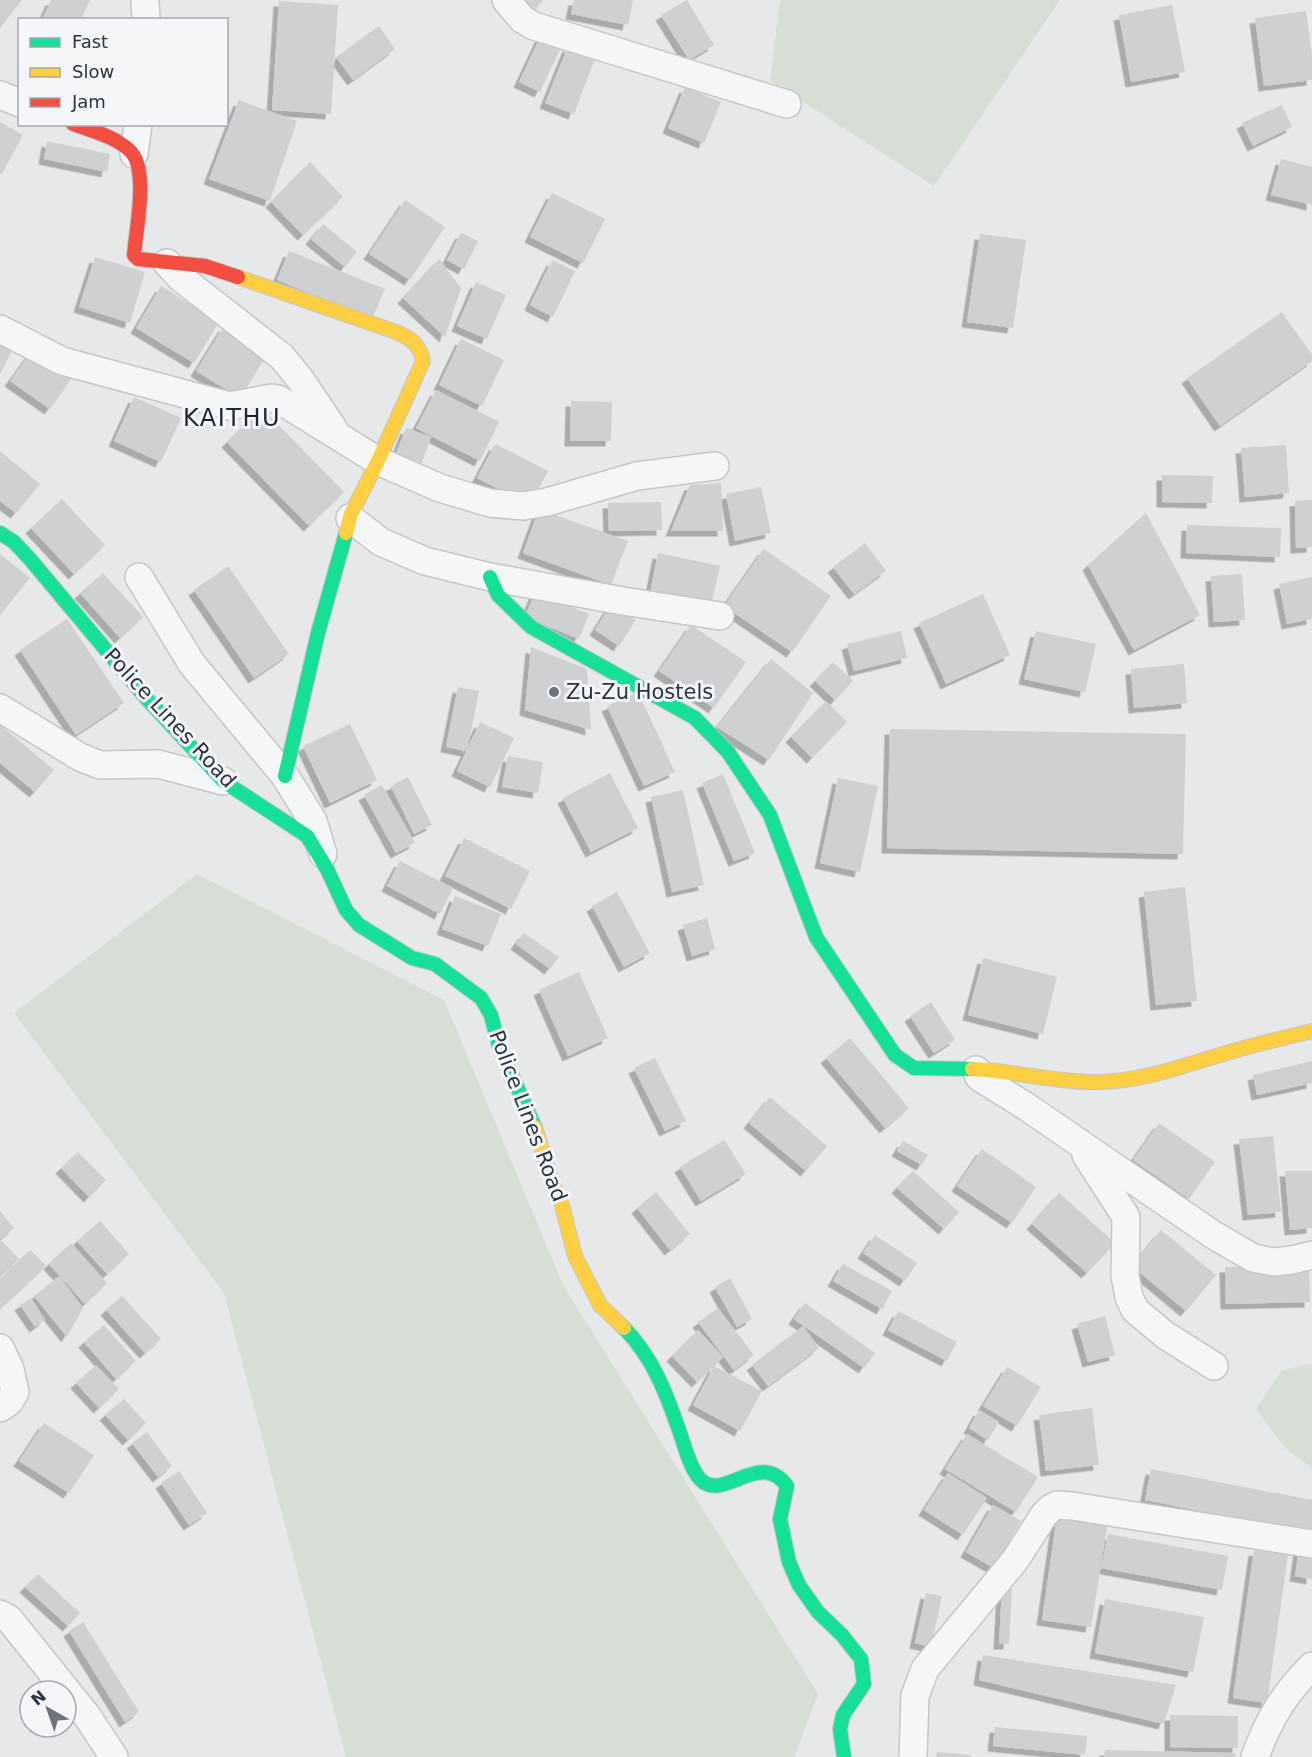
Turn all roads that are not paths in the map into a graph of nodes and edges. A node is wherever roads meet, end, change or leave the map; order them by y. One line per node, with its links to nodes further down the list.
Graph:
1 (145, 0): 3 (street)
2 (506, 0): 6 (street)
3 (147, 18)
4 (0, 95): 5 (street)
5 (18, 102)
6 (787, 104)
7 (78, 126): 9 (street)
8 (138, 126): 9 (street)
9 (134, 154): 10 (street)
10 (167, 263): 12 (street); 13 (street)
11 (0, 329): 12 (street)
12 (338, 436): 13 (street)
13 (378, 461): 14 (street); 15 (street)
14 (715, 466)
15 (350, 518): 18 (street); 21 (street)
16 (0, 533): 22 (street, Police Lines Road)
17 (139, 577): 21 (street)
18 (490, 577): 19 (street); 25 (street)
19 (720, 616)
20 (0, 708): 22 (street)
21 (285, 776): 23 (street)
22 (223, 782): 23 (street, Police Lines Road)
23 (327, 869): 35 (street, Police Lines Road)
24 (1312, 1031): 25 (street)
25 (976, 1070): 26 (street)
26 (1077, 1142): 27 (street); 29 (street)
27 (1312, 1255)
28 (0, 1347): 30 (street)
29 (1214, 1365)
30 (0, 1408)
31 (1312, 1544): 36 (street)
32 (0, 1614): 34 (street)
33 (1312, 1666): 37 (street)
34 (114, 1757)
35 (843, 1757)
36 (913, 1757)
37 (1255, 1757)

